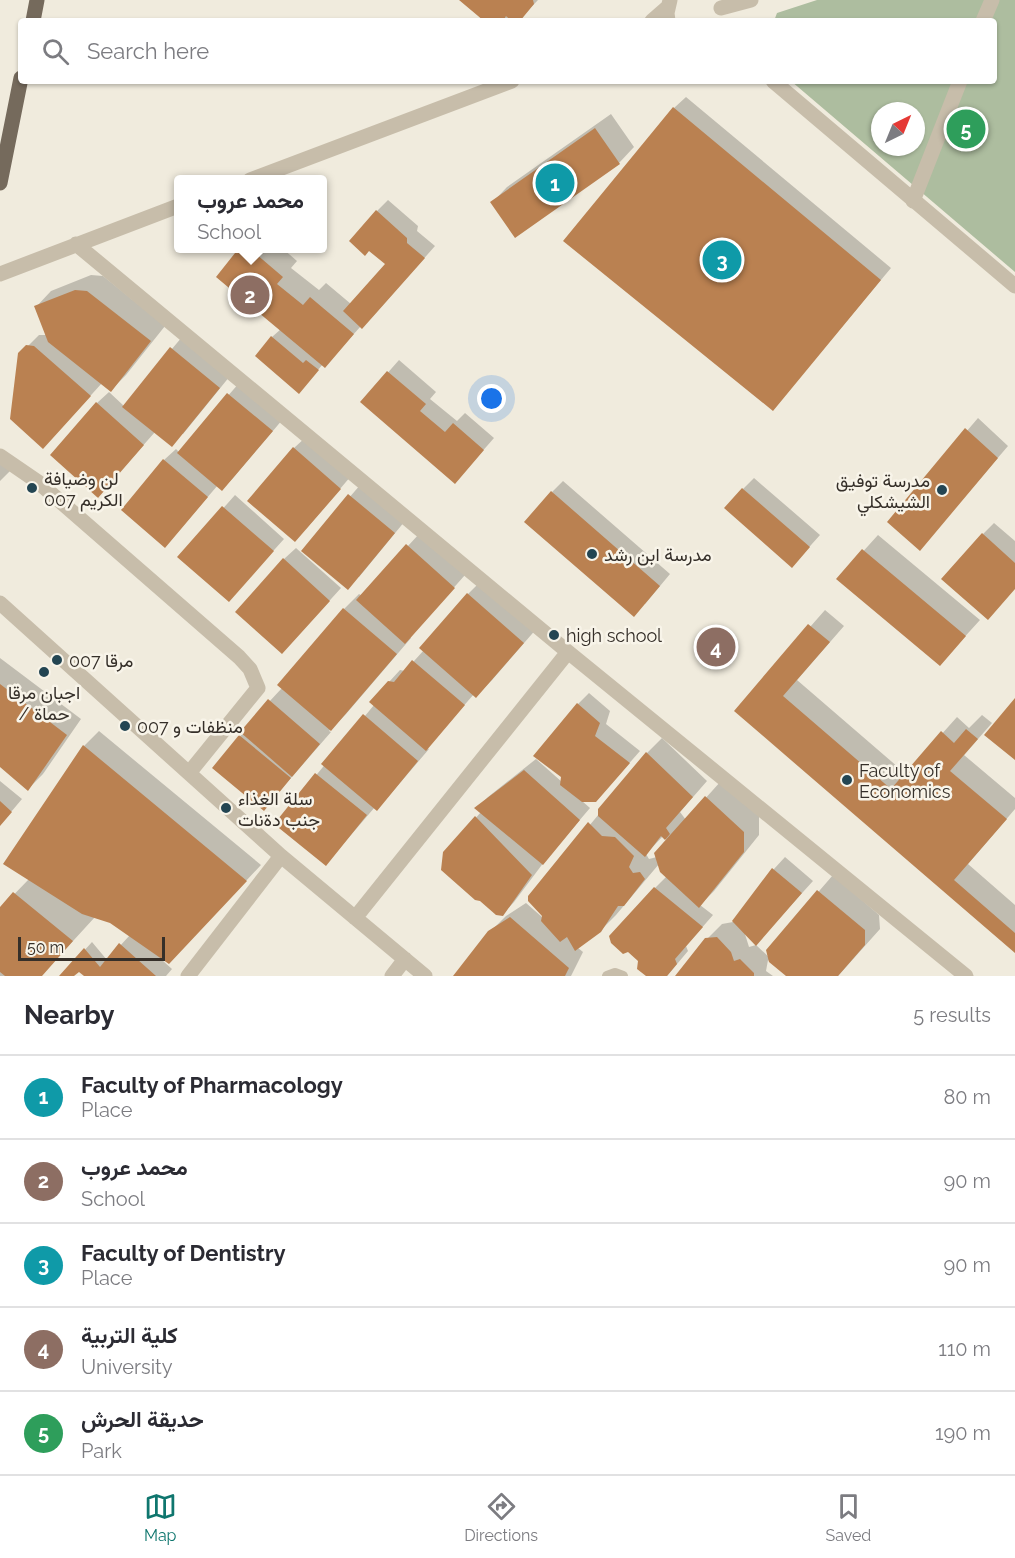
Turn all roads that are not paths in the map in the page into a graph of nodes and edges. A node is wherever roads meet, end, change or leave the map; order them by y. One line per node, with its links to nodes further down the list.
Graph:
1 (37, 0): 6 (main road)
2 (751, 0): 5 (street)
3 (992, 0): 8 (street)
4 (668, 7): 7 (street)
5 (719, 10)
6 (34, 18)
7 (655, 18)
8 (984, 18)
9 (20, 84): 14 (main road)
10 (505, 84): 13 (street)
11 (776, 84): 15 (street)
12 (959, 84): 15 (street)
13 (262, 175)
14 (0, 183)
15 (912, 201): 19 (street)
16 (174, 207): 17 (street)
17 (76, 244): 18 (street); 22 (street)
18 (0, 274)
19 (1015, 286)
20 (0, 456): 23 (street)
21 (0, 603): 23 (street)
22 (568, 652): 25 (street); 32 (street)
23 (189, 773): 24 (street)
24 (281, 856): 25 (street); 27 (street)
25 (356, 918): 26 (street)
26 (405, 959): 28 (street); 29 (street)
27 (188, 976)
28 (392, 976)
29 (425, 976)
30 (607, 976): 31 (lane)
31 (623, 976)
32 (966, 976)

